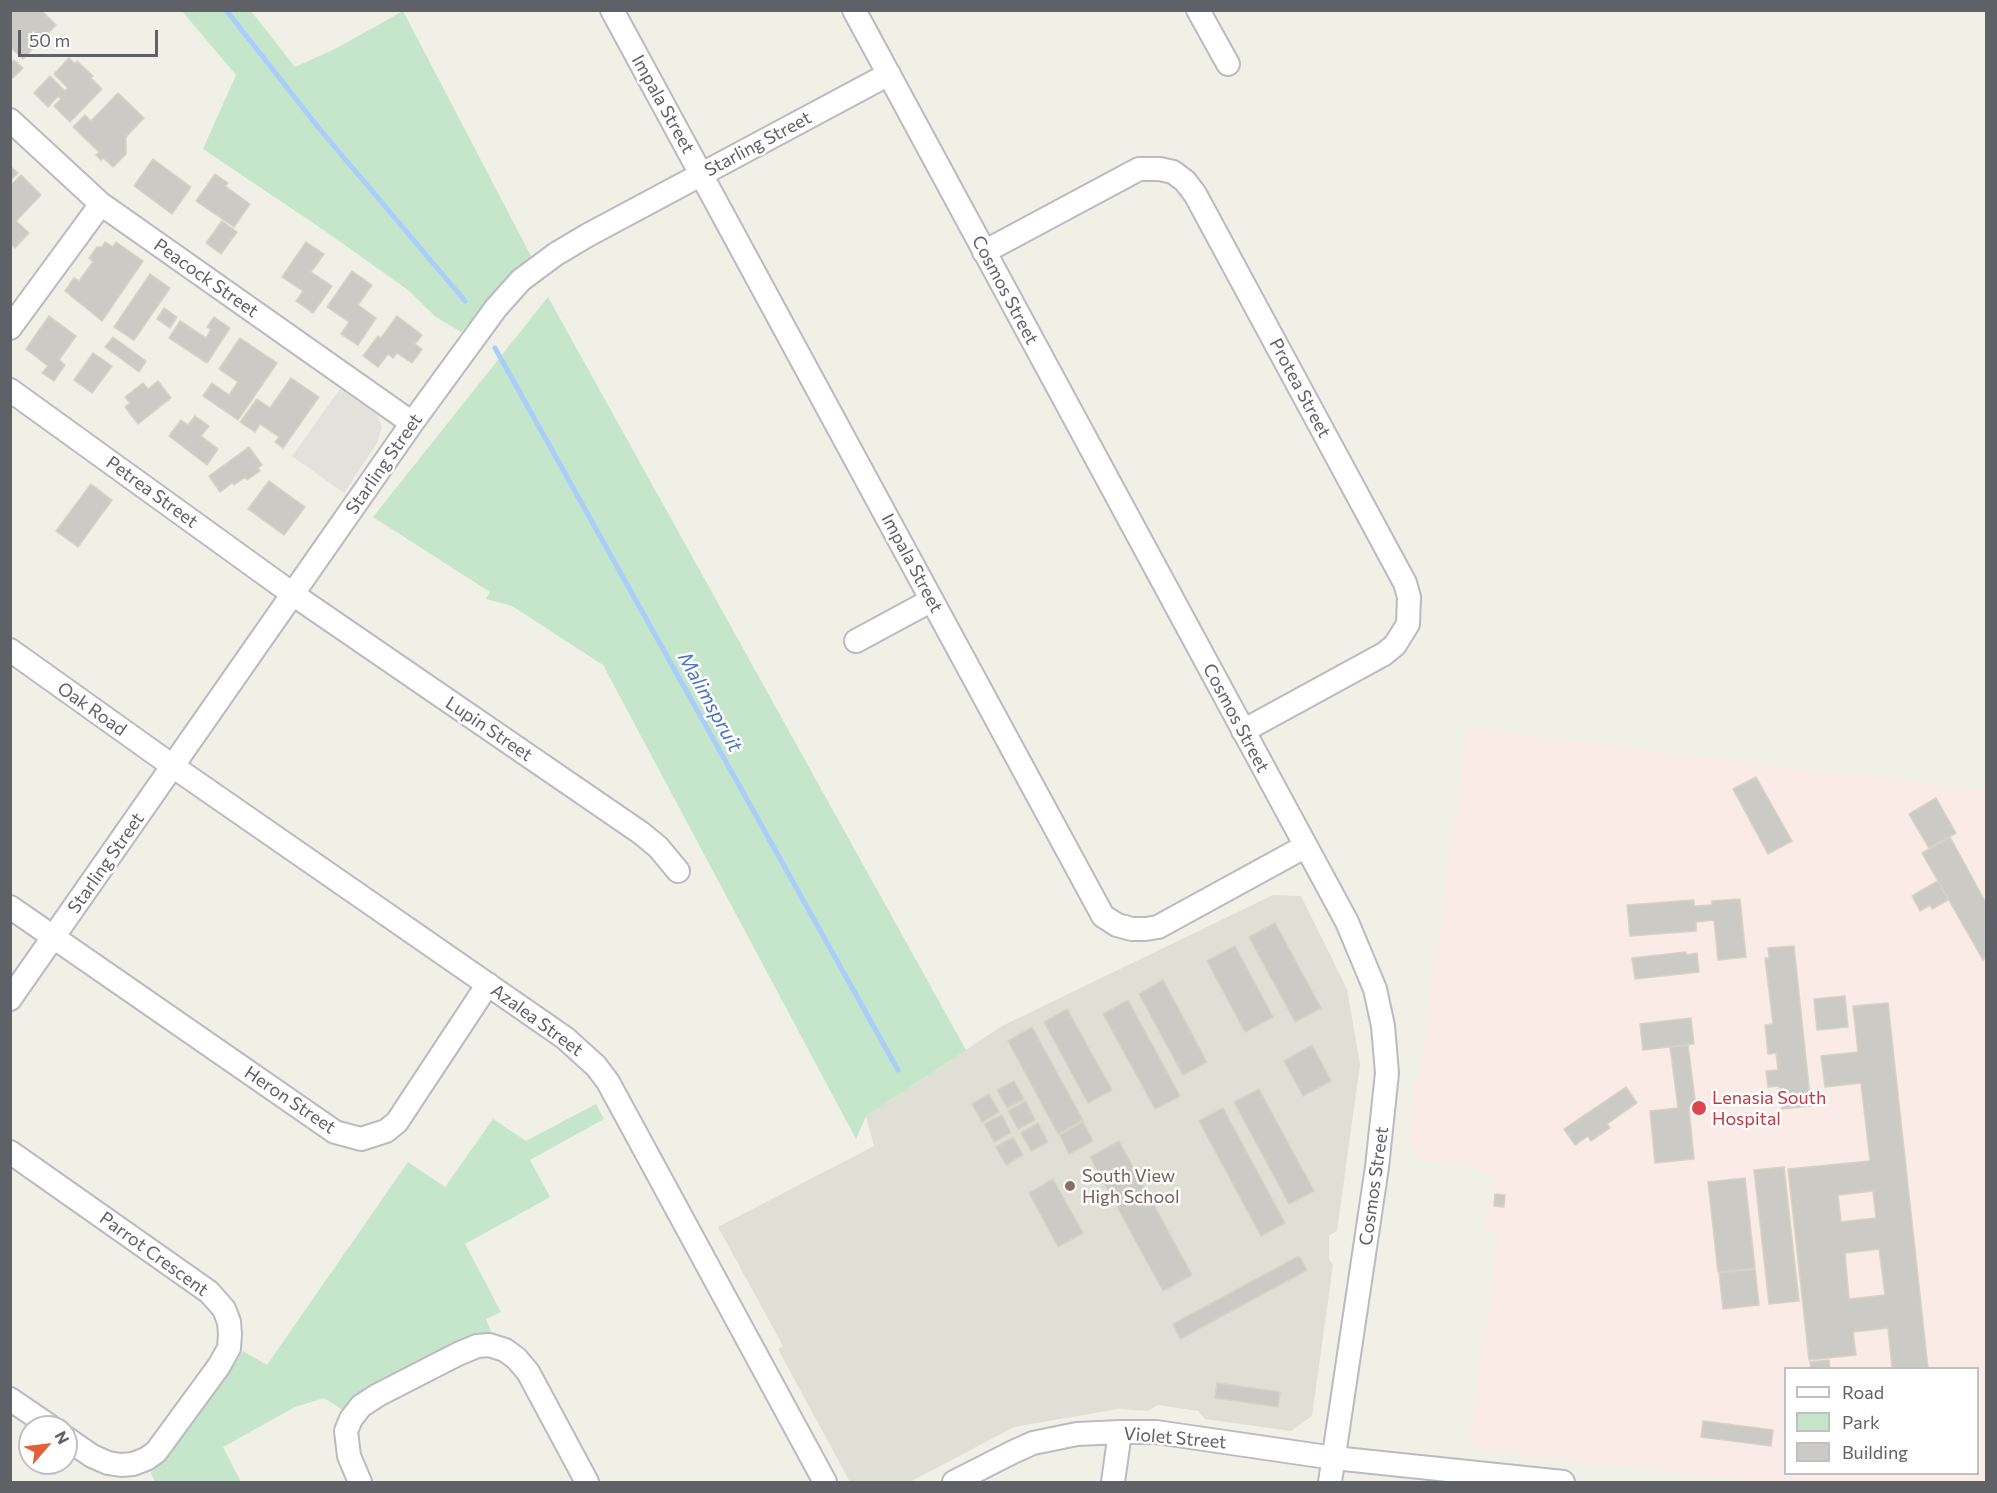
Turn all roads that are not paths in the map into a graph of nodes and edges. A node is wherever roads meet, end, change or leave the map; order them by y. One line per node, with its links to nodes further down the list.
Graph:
1 (612, 10): 7 (street, Impala Street)
2 (854, 10): 5 (street, Cosmos Street)
3 (1198, 10): 4 (street)
4 (1228, 64)
5 (889, 74): 7 (street, Starling Street); 9 (street, Cosmos Street)
6 (10, 120): 8 (street, Peacock Street)
7 (701, 174): 12 (street, Starling Street); 14 (street, Impala Street)
8 (101, 204): 10 (street); 12 (street, Peacock Street)
9 (984, 252): 17 (street, Cosmos Street); 17 (street, Protea Street)
10 (10, 328)
11 (10, 390): 13 (street, Petrea Street)
12 (412, 423): 13 (street, Starling Street)
13 (294, 595): 18 (street, Starling Street); 20 (street, Lupin Street)
14 (932, 600): 15 (street); 19 (street, Impala Street)
15 (856, 641)
16 (10, 650): 18 (street, Oak Road)
17 (1244, 731): 19 (street, Cosmos Street)
18 (174, 767): 22 (street, Starling Street); 23 (street, Azalea Street)
19 (1306, 846): 30 (street, Cosmos Street)
20 (678, 871)
21 (10, 907): 22 (street, Heron Street)
22 (54, 937): 23 (street, Heron Street); 24 (street, Starling Street)
23 (488, 984): 33 (street, Azalea Street)
24 (10, 999)
25 (10, 1152): 29 (street, Parrot Crescent)
26 (10, 1399): 27 (street)
27 (33, 1415)
28 (1120, 1432): 30 (street, Violet Street); 34 (street, Violet Street); 35 (street)
29 (78, 1446)
30 (1334, 1458): 36 (street, Cosmos Street); 37 (street, Violet Street)
31 (360, 1482): 32 (street)
32 (587, 1482)
33 (825, 1482)
34 (954, 1482)
35 (1113, 1482)
36 (1330, 1482)
37 (1563, 1482)

